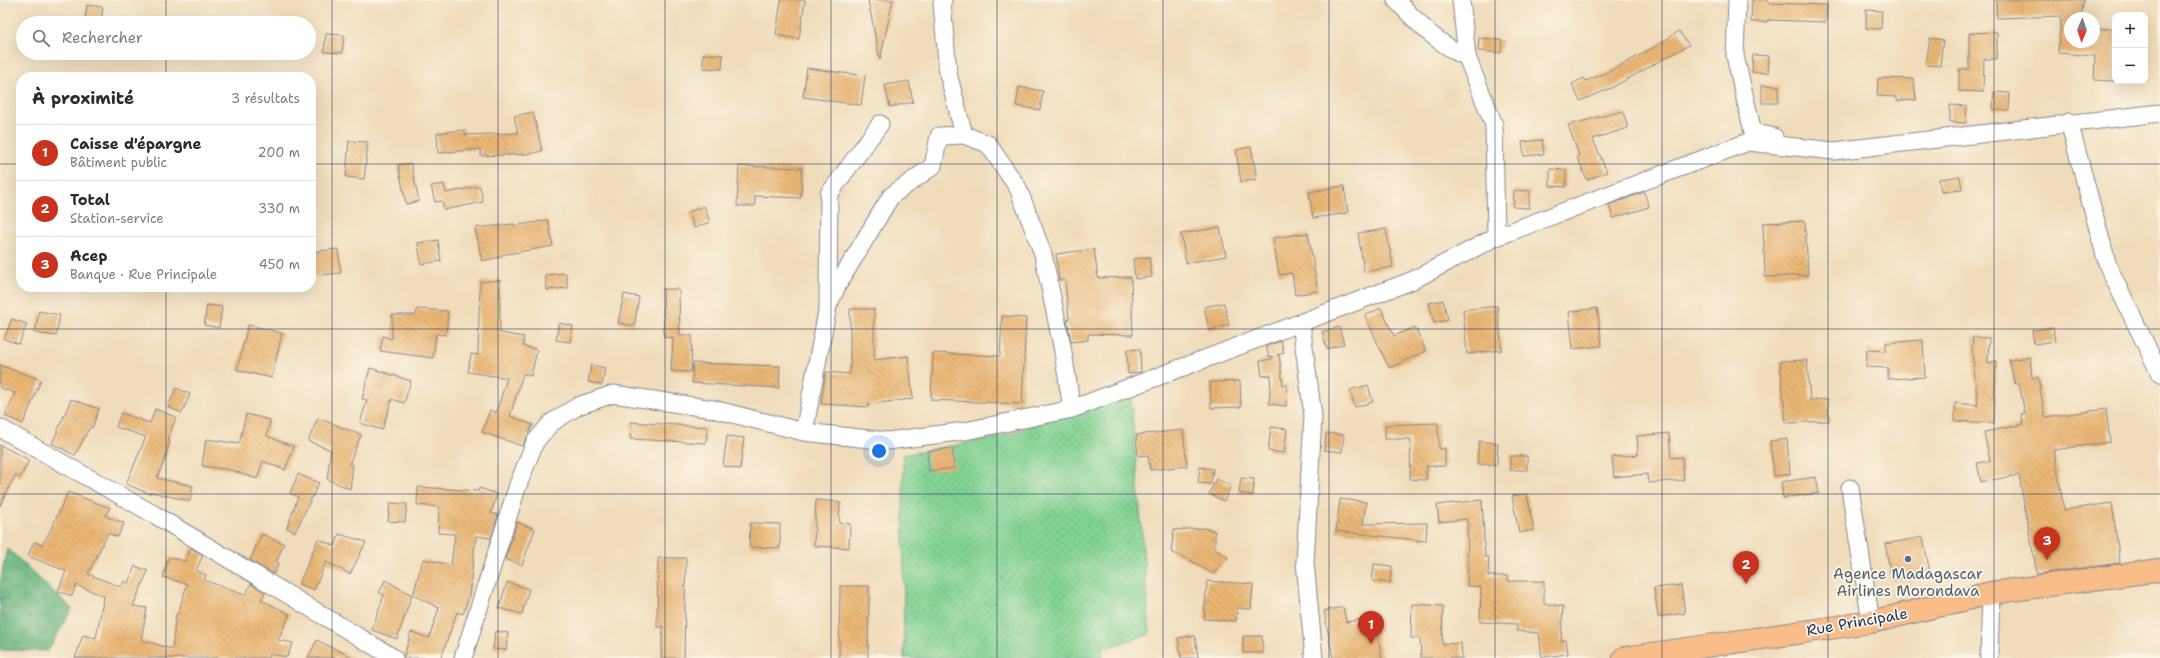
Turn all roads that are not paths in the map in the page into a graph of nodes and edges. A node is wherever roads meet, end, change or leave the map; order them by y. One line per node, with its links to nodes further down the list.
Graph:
1 (943, 0): 9 (street)
2 (1396, 0): 5 (street)
3 (1461, 0): 5 (street)
4 (1737, 0): 10 (street)
5 (1467, 57): 11 (street)
6 (2160, 113): 7 (street)
7 (2069, 122): 10 (street); 14 (street)
8 (880, 124): 12 (street)
9 (964, 135): 12 (street); 15 (street)
10 (1834, 151): 11 (street)
11 (1496, 237): 13 (street)
12 (828, 306): 17 (street)
13 (1301, 323): 15 (street); 25 (street)
14 (2160, 374)
15 (1072, 410): 17 (street)
16 (0, 428): 23 (street)
17 (804, 432): 24 (street)
18 (1850, 488): 21 (street)
19 (2160, 570): 20 (main road, Rue Principale)
20 (1991, 593): 21 (main road, Rue Principale); 26 (street)
21 (1870, 622): 22 (main road, Rue Principale)
22 (1632, 657)
23 (394, 658)
24 (463, 658)
25 (1314, 658)
26 (1989, 658)

